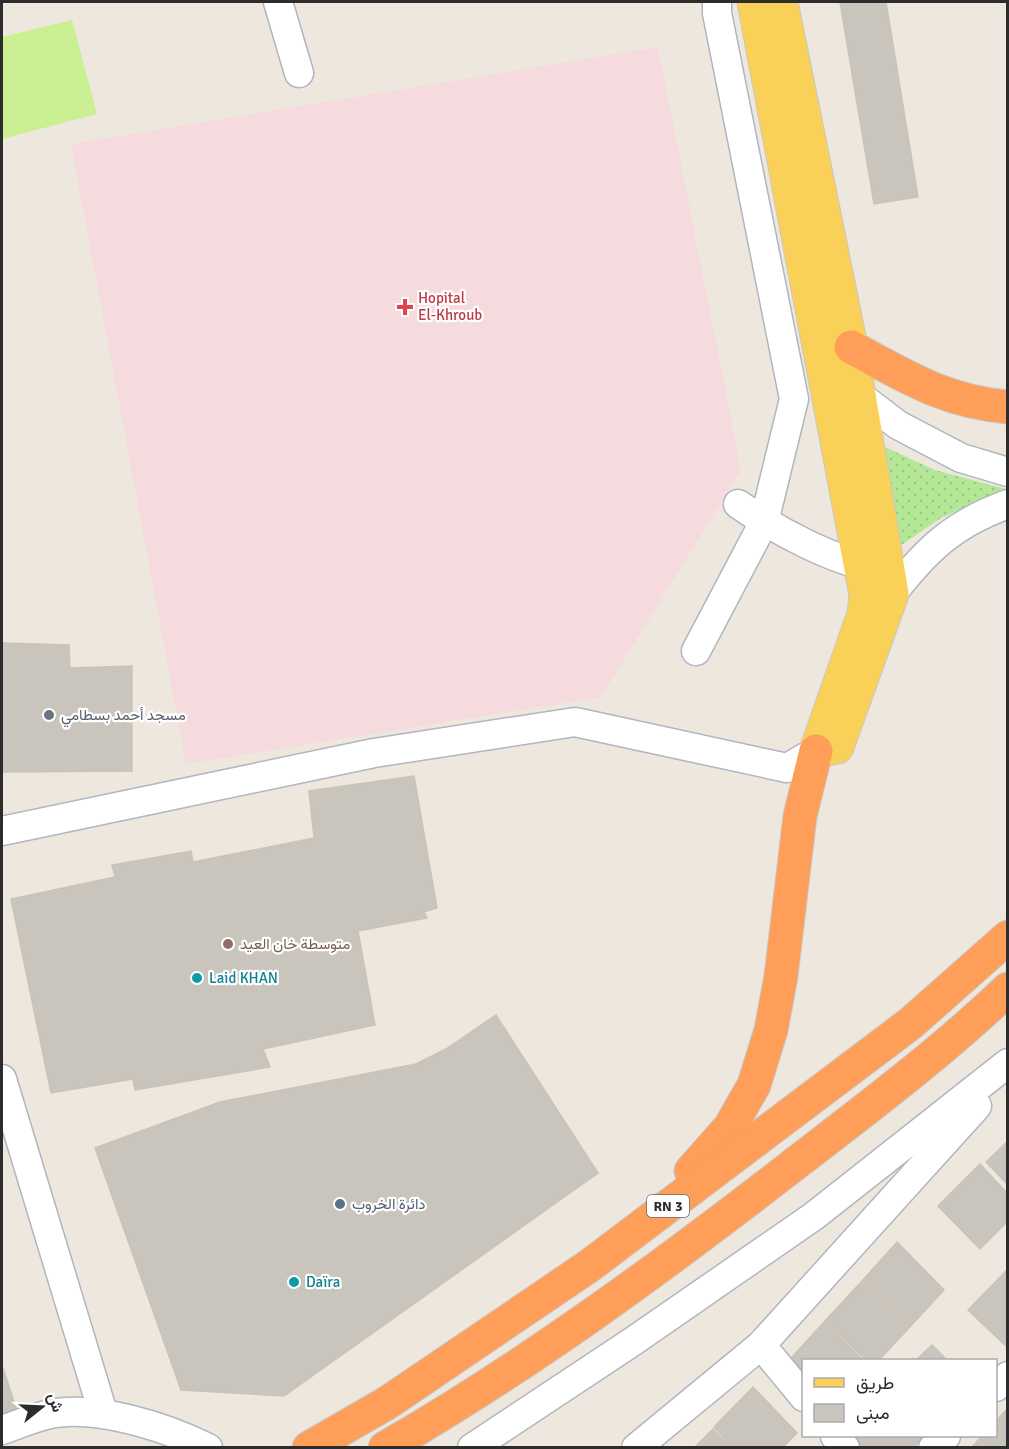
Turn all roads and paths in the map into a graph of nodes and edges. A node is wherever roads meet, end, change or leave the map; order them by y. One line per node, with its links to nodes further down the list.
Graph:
1 (278, 2): 5 (street)
2 (717, 2): 13 (street)
3 (754, 2): 7 (main road)
4 (782, 2): 6 (main road)
5 (298, 73)
6 (851, 347): 8 (main road); 9 (highway)
7 (827, 395): 8 (street); 14 (main road)
8 (860, 396): 10 (street); 14 (main road)
9 (1008, 407)
10 (1008, 472)
11 (738, 504): 13 (street)
12 (1008, 504): 14 (street)
13 (764, 522): 14 (street); 15 (street)
14 (880, 576): 16 (main road)
15 (696, 651)
16 (816, 751): 17 (street); 18 (highway)
17 (786, 768): 18 (street); 19 (street)
18 (800, 816): 25 (highway)
19 (2, 831)
20 (1008, 937): 25 (highway, RN 3)
21 (1008, 989): 33 (highway)
22 (1008, 1064): 34 (street)
23 (1008, 1070): 26 (street)
24 (2, 1079): 28 (street)
25 (641, 1226): 32 (highway, RN 3)
26 (761, 1346): 27 (street); 35 (street)
27 (802, 1395)
28 (104, 1413): 29 (street); 31 (street)
29 (2, 1430)
30 (945, 1437): 36 (street)
31 (207, 1448)
32 (309, 1448)
33 (386, 1448)
34 (472, 1448)
35 (636, 1448)
36 (933, 1448)

